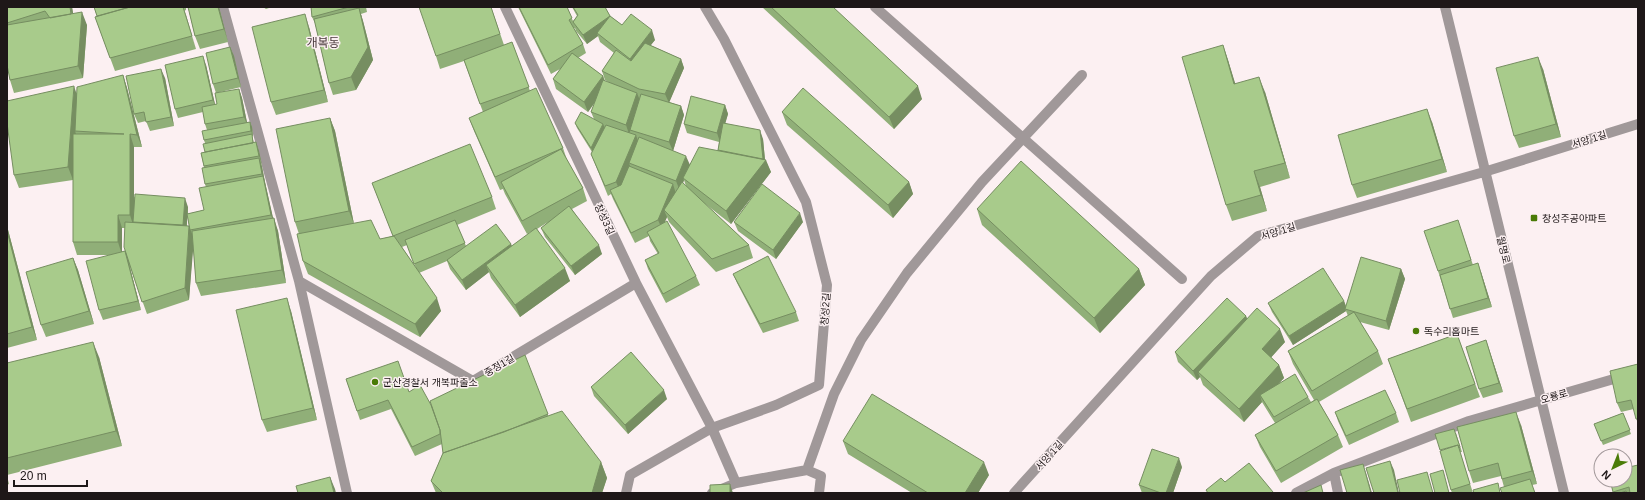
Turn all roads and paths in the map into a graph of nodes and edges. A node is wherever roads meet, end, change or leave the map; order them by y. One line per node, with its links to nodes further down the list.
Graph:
1 (223, 7): 11 (street)
2 (505, 7): 12 (street, 창성3길)
3 (705, 7): 15 (street, 창성2길)
4 (875, 7): 8 (street)
5 (1445, 7): 9 (street, 월명로)
6 (1082, 75): 8 (street)
7 (1638, 124): 9 (street, 서양 1길)
8 (1023, 138): 10 (street); 16 (street)
9 (1484, 172): 14 (street, 월명로); 23 (street, 서양 1길)
10 (1182, 279)
11 (299, 282): 12 (street, 중정1길); 19 (street)
12 (636, 283): 15 (street, 창성3길)
13 (1638, 372): 14 (street, 오룡로)
14 (1541, 400): 17 (street, 오룡로); 26 (street, 월명로)
15 (712, 428): 18 (street, 창성3길); 20 (street, 창성2길)
16 (807, 470): 18 (street); 22 (street)
17 (1334, 473): 24 (street, 오룡로); 25 (street)
18 (736, 483): 21 (street)
19 (347, 493)
20 (626, 493)
21 (712, 493)
22 (820, 493)
23 (1014, 493)
24 (1296, 493)
25 (1338, 493)
26 (1564, 493)

